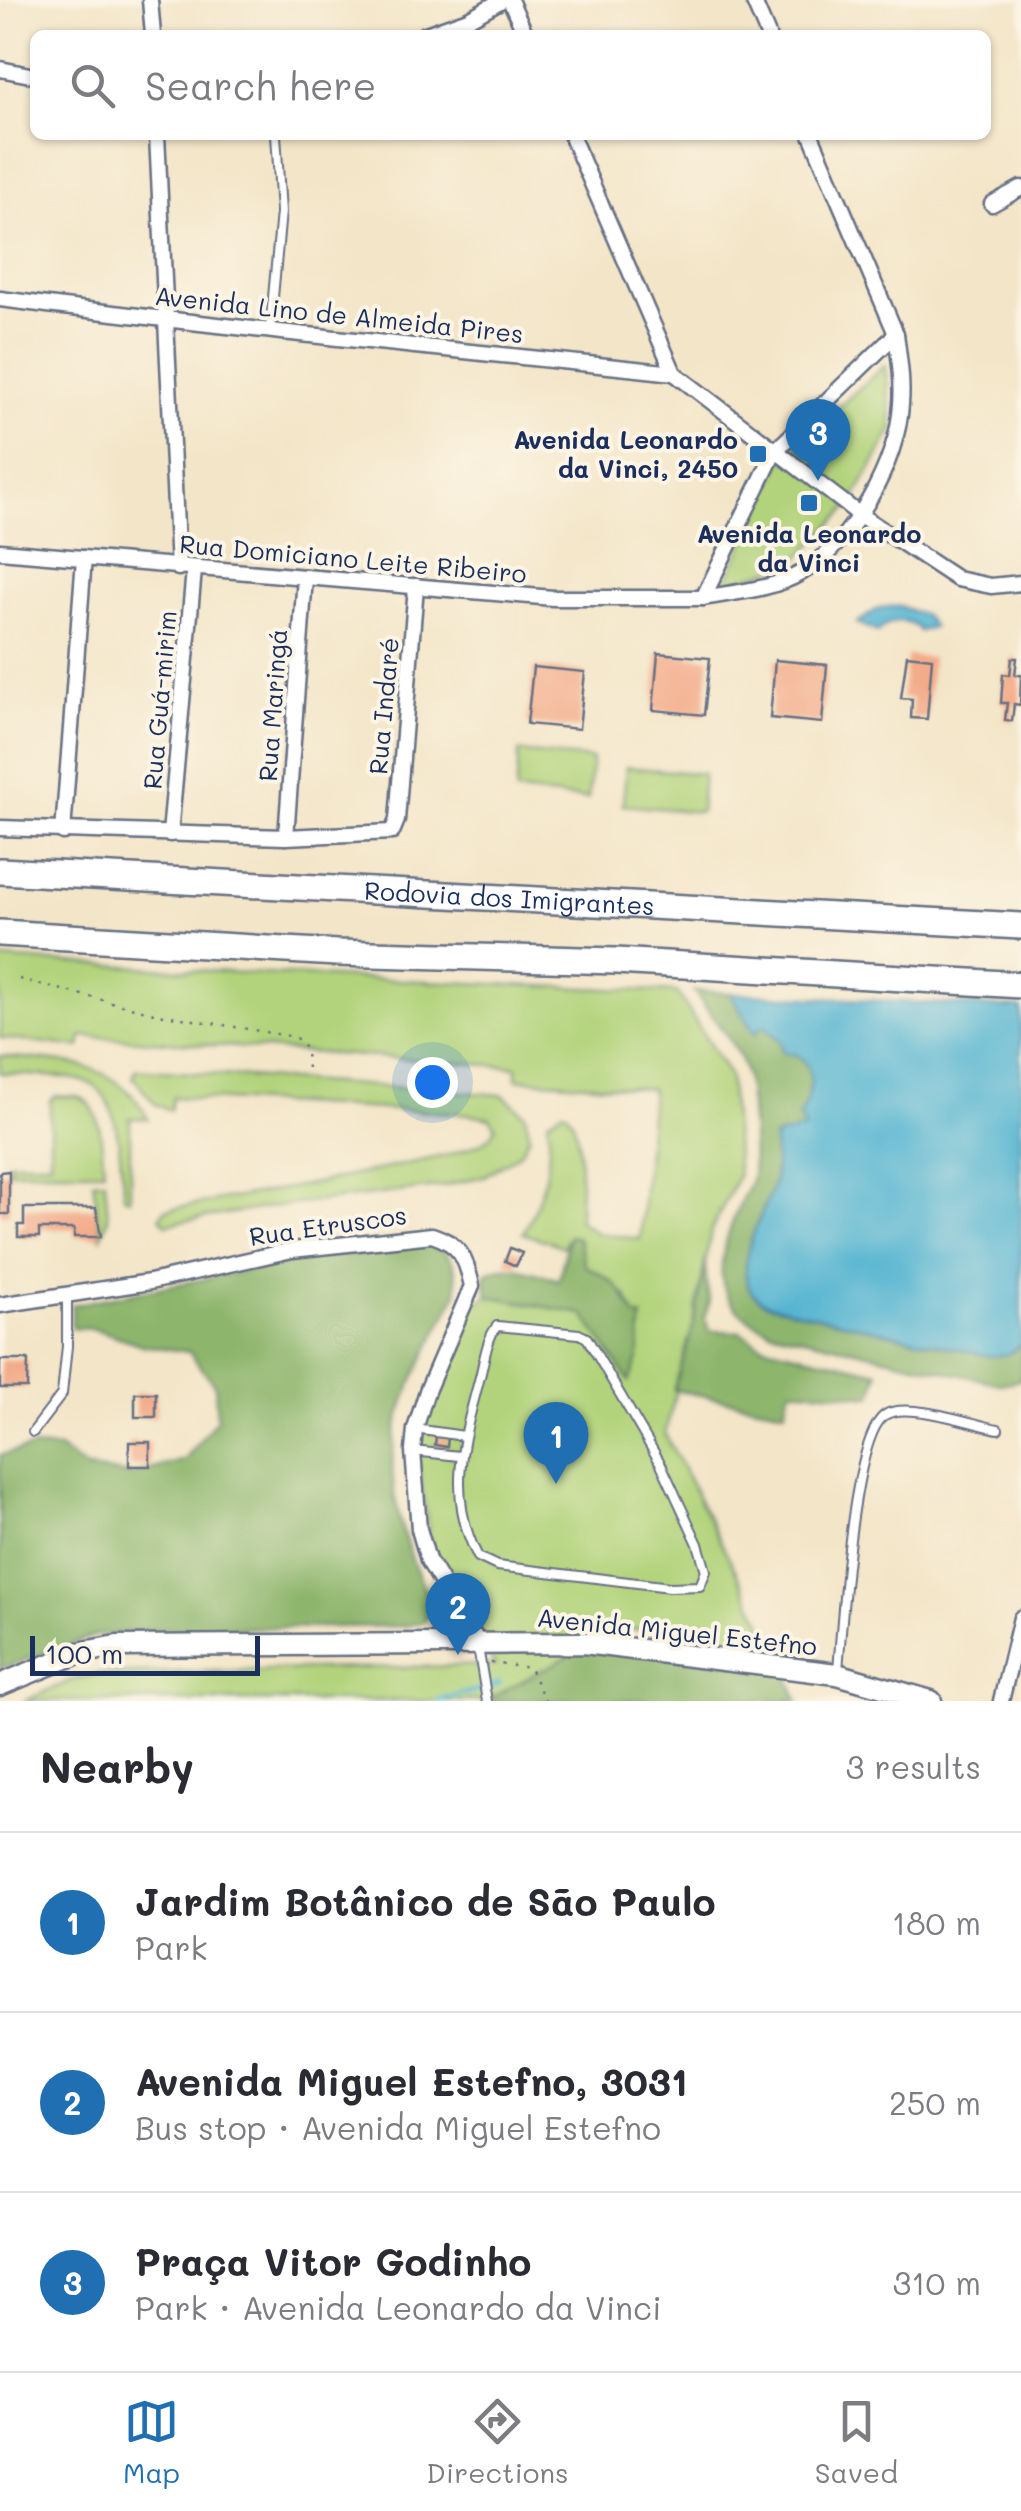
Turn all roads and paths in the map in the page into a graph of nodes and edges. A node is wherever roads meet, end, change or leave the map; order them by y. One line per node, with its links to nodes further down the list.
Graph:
1 (150, 0): 5 (street)
2 (502, 0): 6 (street)
3 (510, 0): 7 (street)
4 (753, 0): 8 (street)
5 (152, 30)
6 (437, 30)
7 (524, 30)
8 (766, 30)
9 (0, 69): 10 (street)
10 (30, 75)
11 (157, 140): 18 (street)
12 (276, 140): 19 (lane)
13 (573, 140): 21 (street)
14 (813, 140): 20 (street, Rua Domiciano Leite Ribeiro)
15 (1021, 188): 16 (street)
16 (992, 204)
17 (0, 299): 18 (street, Avenida Lino de Almeida Pires)
18 (164, 321): 19 (street, Avenida Lino de Almeida Pires); 26 (street)
19 (270, 329): 21 (street, Avenida Lino de Almeida Pires)
20 (896, 334): 22 (street); 23 (street, Rua Domiciano Leite Ribeiro)
21 (674, 374): 22 (street)
22 (775, 451): 23 (street); 31 (street)
23 (860, 516): 29 (street); 31 (street, Rua Domiciano Leite Ribeiro)
24 (0, 551): 25 (street, Rua Domiciano Leite Ribeiro)
25 (84, 558): 26 (street, Rua Domiciano Leite Ribeiro); 33 (street)
26 (178, 568): 27 (street, Rua Domiciano Leite Ribeiro)
27 (194, 570): 28 (street, Rua Domiciano Leite Ribeiro); 34 (street, Rua Guá-mirim)
28 (305, 577): 30 (street, Rua Domiciano Leite Ribeiro); 35 (street, Rua Maringá)
29 (1021, 584)
30 (416, 586): 31 (street, Rua Domiciano Leite Ribeiro); 35 (street, Rua Indaré)
31 (703, 598)
32 (0, 828): 33 (street)
33 (63, 832): 34 (street)
34 (170, 834): 35 (street)
35 (286, 837)
36 (0, 871): 37 (highway, Rodovia dos Imigrantes)
37 (1021, 926)
38 (0, 933): 40 (highway)
39 (19, 979): 41 (path)
40 (1021, 985)
41 (306, 1072)
42 (68, 1294): 43 (street, Rua Etruscos); 44 (street, Rua Etruscos); 46 (lane)
43 (0, 1305)
44 (415, 1429): 47 (lane); 48 (street, Rua Etruscos)
45 (998, 1429): 52 (lane)
46 (33, 1432)
47 (464, 1436): 49 (lane); 49 (lane)
48 (412, 1451): 49 (lane); 51 (street, Rua Etruscos)
49 (460, 1456)
50 (1021, 1618): 57 (street)
51 (479, 1652): 52 (main road, Avenida Miguel Estefno); 53 (main road, Avenida Miguel Estefno); 54 (lane); 55 (path)
52 (837, 1674): 56 (main road, Avenida Miguel Estefno)
53 (0, 1686)
54 (487, 1699)
55 (545, 1701)
56 (931, 1701)
57 (1001, 1701)

